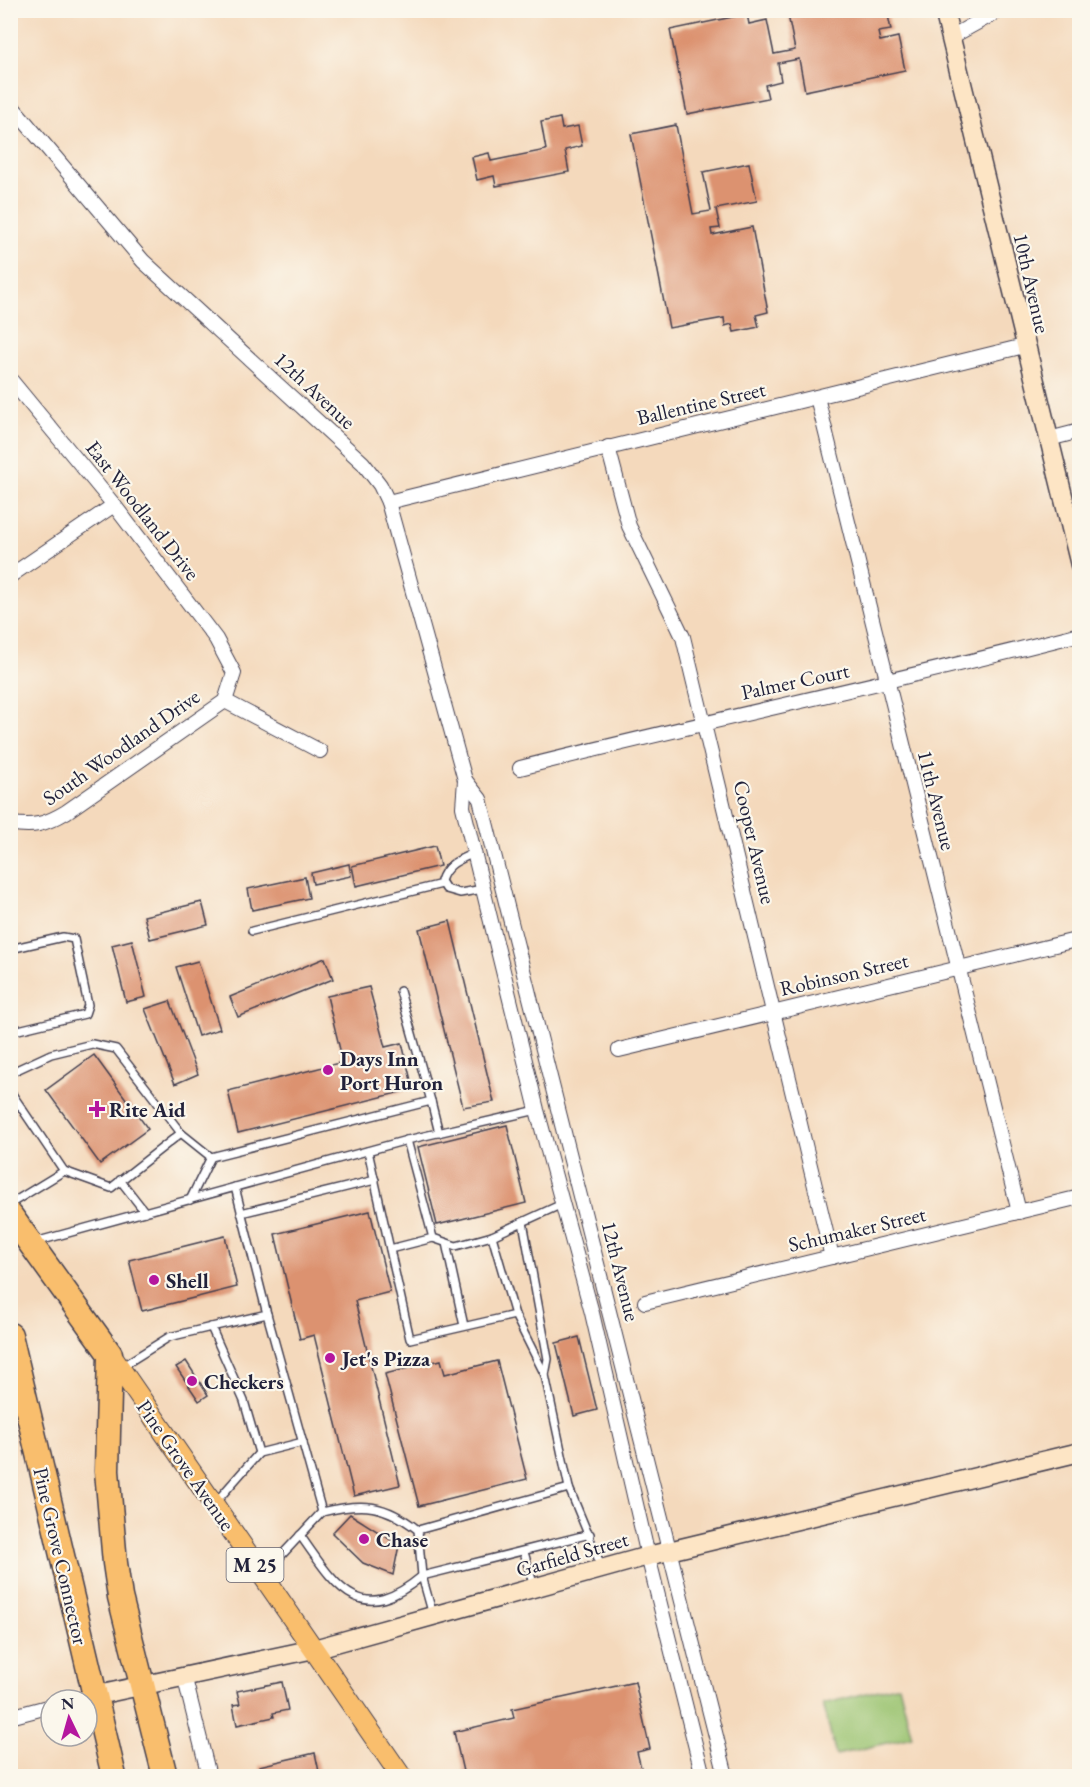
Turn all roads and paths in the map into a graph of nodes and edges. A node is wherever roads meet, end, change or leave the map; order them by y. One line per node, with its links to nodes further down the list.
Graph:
1 (944, 10): 3 (street, 10th Avenue)
2 (1000, 10): 3 (street)
3 (951, 37): 5 (street, 10th Avenue)
4 (10, 104): 11 (street, 12th Avenue)
5 (1024, 346): 7 (street, Ballentine Street); 9 (street, 10th Avenue)
6 (10, 379): 12 (street, East Woodland Drive)
7 (817, 397): 10 (street, Ballentine Street); 17 (street, 11th Avenue)
8 (1080, 431): 9 (street)
9 (1049, 439): 13 (street, 10th Avenue)
10 (608, 447): 11 (street, Ballentine Street); 19 (street, Cooper Avenue)
11 (388, 502): 22 (street, 12th Avenue)
12 (114, 506): 14 (street); 16 (street, East Woodland Drive)
13 (1080, 565)
14 (10, 576)
15 (1080, 634): 17 (street, Palmer Court)
16 (234, 673): 18 (street, South Woodland Drive)
17 (886, 683): 19 (street, Palmer Court); 30 (street, 11th Avenue)
18 (225, 701): 20 (street); 23 (street, South Woodland Drive)
19 (705, 722): 21 (street, Palmer Court); 32 (street, Cooper Avenue)
20 (320, 750)
21 (520, 768)
22 (465, 780): 24 (street, 12th Avenue); 80 (street, 12th Avenue)
23 (10, 824)
24 (474, 853): 25 (lane); 26 (street, 12th Avenue)
25 (442, 884): 26 (lane); 27 (lane)
26 (483, 889): 38 (street, 12th Avenue)
27 (252, 931)
28 (1080, 939): 30 (street, Robinson Street)
29 (10, 949): 33 (lane)
30 (958, 969): 32 (street, Robinson Street); 53 (street, 11th Avenue)
31 (400, 991): 37 (lane)
32 (773, 1012): 34 (street, Robinson Street); 62 (street, Cooper Avenue)
33 (10, 1032)
34 (619, 1050)
35 (10, 1073): 39 (lane)
36 (10, 1091): 44 (lane)
37 (431, 1101): 40 (lane); 43 (lane)
38 (537, 1110): 40 (lane); 51 (street, 12th Avenue)
39 (181, 1133): 43 (lane); 45 (lane)
40 (439, 1133): 41 (lane)
41 (406, 1140): 42 (lane); 58 (lane)
42 (368, 1151): 46 (lane); 47 (lane)
43 (211, 1157): 49 (lane)
44 (64, 1171): 45 (lane); 50 (lane)
45 (120, 1180): 52 (lane)
46 (375, 1180): 54 (lane); 61 (lane)
47 (235, 1187): 49 (lane); 54 (lane)
48 (1080, 1197): 53 (street, Schumaker Street)
49 (190, 1200): 52 (lane)
50 (10, 1204)
51 (562, 1204): 56 (lane); 82 (street, 12th Avenue)
52 (145, 1212): 59 (lane)
53 (1019, 1212): 62 (street, Schumaker Street)
54 (242, 1213): 64 (lane)
55 (10, 1215): 59 (highway, Pine Grove Avenue / M 25)
56 (523, 1222): 57 (lane); 70 (lane)
57 (492, 1236): 60 (lane); 65 (lane)
58 (433, 1238): 60 (lane); 61 (lane)
59 (30, 1243): 69 (highway, Pine Grove Avenue / M 25)
60 (447, 1243): 66 (lane)
61 (390, 1249): 66 (lane)
62 (832, 1257): 63 (street, Schumaker Street)
63 (645, 1302)
64 (267, 1314): 67 (lane); 71 (lane)
65 (514, 1315): 66 (lane); 70 (lane)
66 (464, 1326)
67 (211, 1327): 69 (lane); 73 (lane)
68 (10, 1335): 91 (highway, Pine Grove Connector)
69 (114, 1361): 75 (main road, Pine Grove Avenue / M 25); 90 (highway)
70 (545, 1375): 74 (lane)
71 (303, 1442): 73 (lane); 76 (lane)
72 (1080, 1452): 80 (street, Garfield Street)
73 (259, 1453): 75 (lane)
74 (569, 1488): 77 (lane); 78 (lane)
75 (214, 1505): 84 (main road, Pine Grove Avenue / M 25)
76 (322, 1512): 77 (lane); 79 (lane)
77 (418, 1530): 85 (lane)
78 (590, 1534): 81 (lane); 83 (lane)
79 (300, 1535): 84 (lane); 85 (lane)
80 (669, 1550): 82 (street, Garfield Street); 101 (street, 12th Avenue)
81 (524, 1552): 85 (lane); 86 (lane)
82 (648, 1556): 83 (street, Garfield Street); 100 (street, 12th Avenue)
83 (602, 1568): 86 (street, Garfield Street)
84 (263, 1576): 88 (main road, Pine Grove Avenue / M 25)
85 (422, 1576): 87 (lane)
86 (534, 1587): 87 (street, Garfield Street)
87 (434, 1616): 88 (street, Garfield Street)
88 (314, 1649): 89 (street, Garfield Street); 99 (main road, Pine Grove Avenue / M 25)
89 (184, 1675): 90 (street, Garfield Street); 98 (street)
90 (142, 1685): 92 (street, Garfield Street); 97 (highway)
91 (83, 1688)
92 (99, 1695)
93 (39, 1710): 94 (street)
94 (10, 1717)
95 (99, 1736): 96 (highway, Pine Grove Connector)
96 (114, 1776)
97 (165, 1776)
98 (208, 1776)
99 (401, 1776)
100 (703, 1776)
101 (726, 1776)

